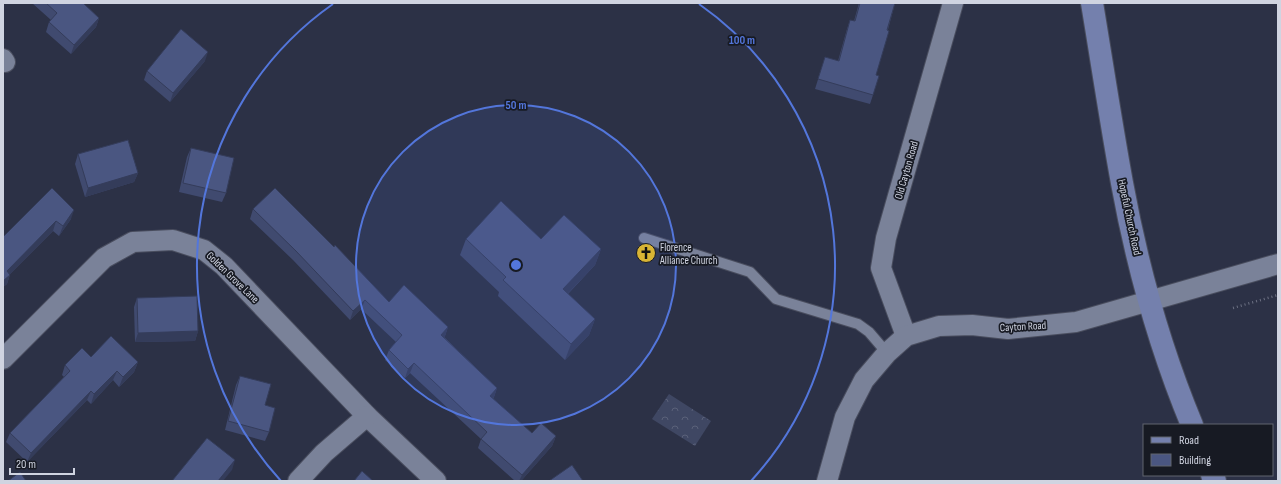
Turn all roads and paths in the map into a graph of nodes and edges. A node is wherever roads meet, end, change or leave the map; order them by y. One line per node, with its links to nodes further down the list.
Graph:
1 (953, 3): 8 (street, Old Cayton Road)
2 (1092, 3): 6 (main road, Hopeful Church Road)
3 (644, 238): 9 (lane)
4 (1278, 264): 6 (street, Cayton Road)
5 (1278, 295): 7 (path)
6 (1150, 301): 8 (street, Cayton Road); 12 (main road, Hopeful Church Road)
7 (1233, 308)
8 (906, 336): 9 (street, Cayton Road)
9 (887, 353): 15 (street, Cayton Road)
10 (3, 359): 11 (street, Golden Grove Lane)
11 (367, 416): 13 (street); 14 (street, Golden Grove Lane)
12 (1192, 424)
13 (298, 481)
14 (436, 481)
15 (827, 481)

